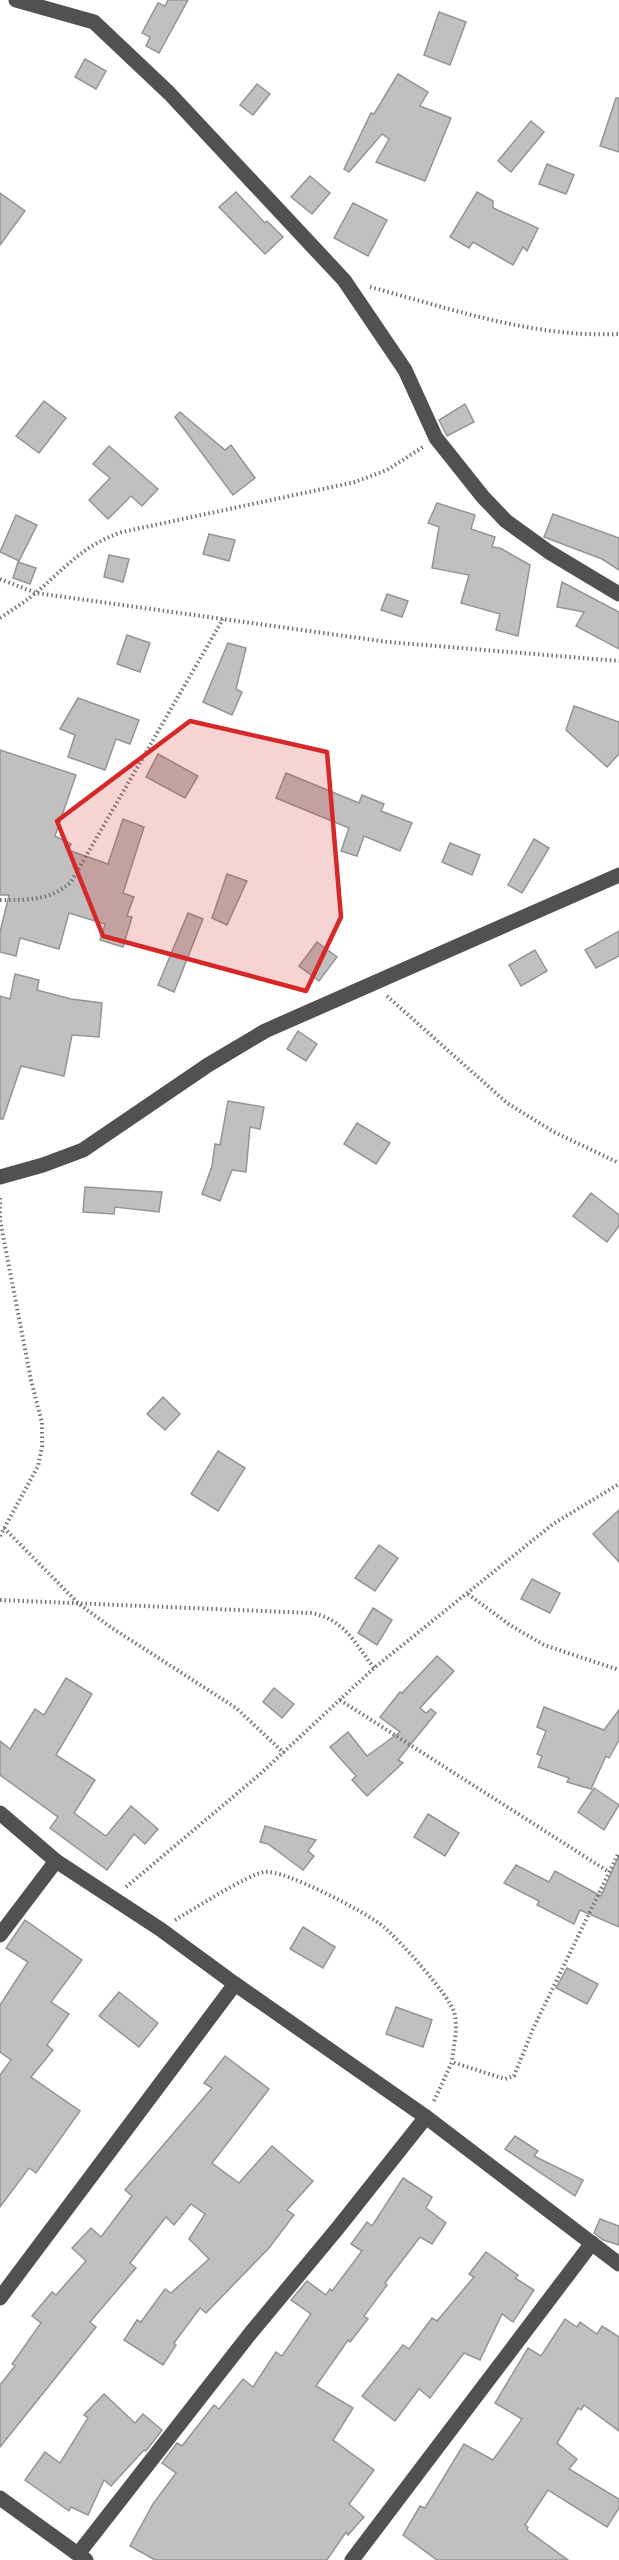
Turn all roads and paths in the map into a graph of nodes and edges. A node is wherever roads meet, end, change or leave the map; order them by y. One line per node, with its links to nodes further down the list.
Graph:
1 (16, 0): 2 (street)
2 (344, 280): 3 (path); 4 (street)
3 (619, 334)
4 (436, 438): 6 (path); 7 (street)
5 (0, 579): 6 (path)
6 (36, 593): 8 (path); 9 (path)
7 (619, 594)
8 (0, 618)
9 (223, 619): 10 (path); 12 (path)
10 (619, 661)
11 (619, 875): 13 (street)
12 (0, 900)
13 (373, 983): 14 (path); 15 (street)
14 (619, 1163)
15 (0, 1177): 17 (path)
16 (619, 1484): 19 (path)
17 (4, 1528): 18 (path); 21 (path)
18 (0, 1536)
19 (468, 1594): 22 (path); 23 (path)
20 (0, 1600): 21 (path)
21 (79, 1604): 22 (path); 25 (path)
22 (375, 1668): 24 (path)
23 (619, 1670)
24 (340, 1700): 25 (path); 29 (path)
25 (284, 1753): 30 (path)
26 (0, 1813): 28 (street)
27 (619, 1852): 29 (path)
28 (56, 1861): 30 (street); 32 (street)
29 (609, 1872): 34 (path)
30 (113, 1898): 31 (street)
31 (160, 1929): 33 (street); 34 (path)
32 (0, 1935)
33 (235, 1984): 35 (street); 38 (street)
34 (452, 2062): 35 (path)
35 (426, 2117): 36 (street); 40 (street)
36 (592, 2243): 37 (street); 41 (street)
37 (619, 2264)
38 (0, 2298)
39 (0, 2498): 40 (street)
40 (82, 2557)
41 (352, 2560)

